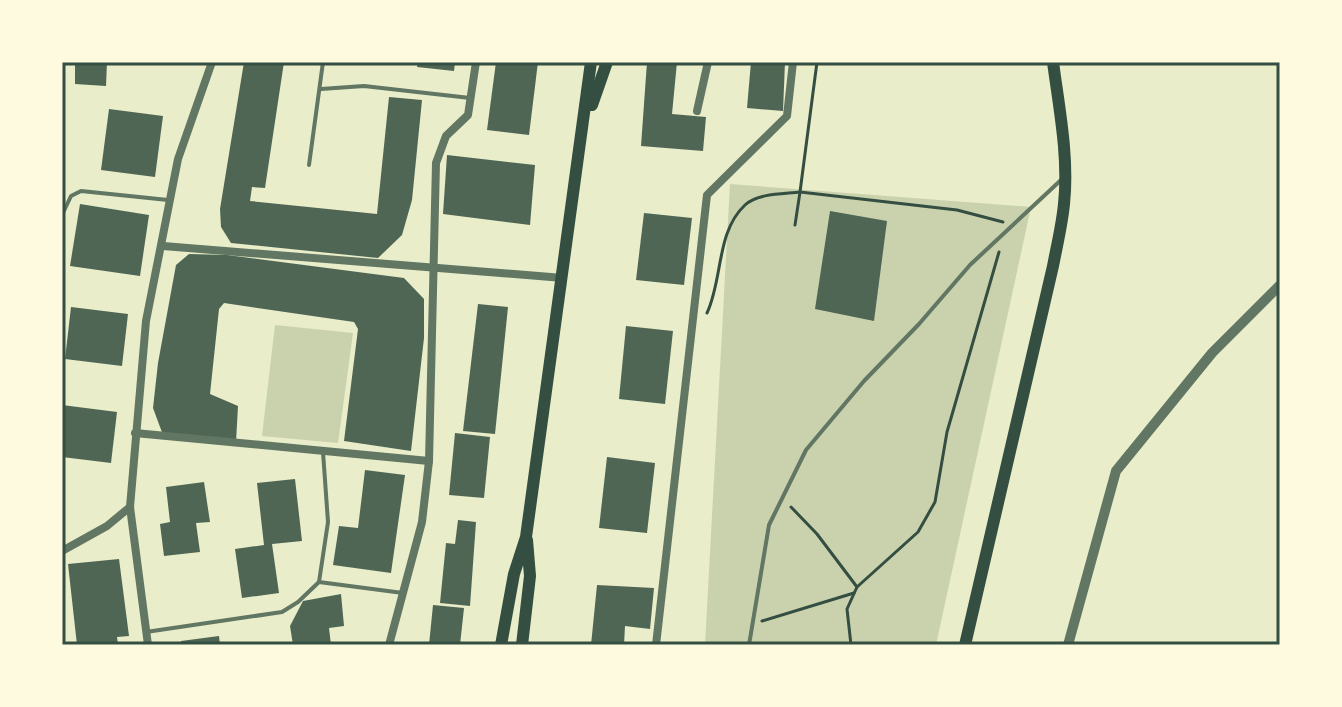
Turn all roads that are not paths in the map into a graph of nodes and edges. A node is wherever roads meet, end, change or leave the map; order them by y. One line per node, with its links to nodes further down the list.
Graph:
1 (212, 62): 15 (street)
2 (323, 62): 9 (lane)
3 (476, 62): 10 (street)
4 (591, 62): 12 (main road)
5 (607, 62): 12 (main road)
6 (708, 62): 11 (street)
7 (793, 62): 35 (street)
8 (1053, 62): 14 (main road)
9 (321, 89): 10 (lane); 13 (lane)
10 (472, 98): 18 (street)
11 (697, 111)
12 (582, 139): 19 (main road)
13 (309, 165)
14 (1065, 176): 36 (lane); 37 (main road)
15 (168, 200): 16 (lane); 17 (street)
16 (62, 215)
17 (163, 246): 18 (street); 21 (street)
18 (434, 270): 19 (street); 23 (street)
19 (563, 278): 25 (main road)
20 (1280, 285): 38 (street)
21 (135, 433): 22 (street); 24 (street)
22 (323, 452): 23 (street); 27 (lane)
23 (429, 461): 28 (street)
24 (130, 507): 26 (street); 29 (street)
25 (526, 537): 33 (main road); 34 (main road)
26 (62, 551)
27 (319, 582): 28 (lane); 29 (lane)
28 (405, 593): 32 (street)
29 (146, 632): 31 (street)
30 (1280, 644): 39 (lane)
31 (148, 645)
32 (389, 645)
33 (501, 645)
34 (522, 645)
35 (656, 645)
36 (749, 645)
37 (965, 645)
38 (1068, 645)
39 (1268, 645)

